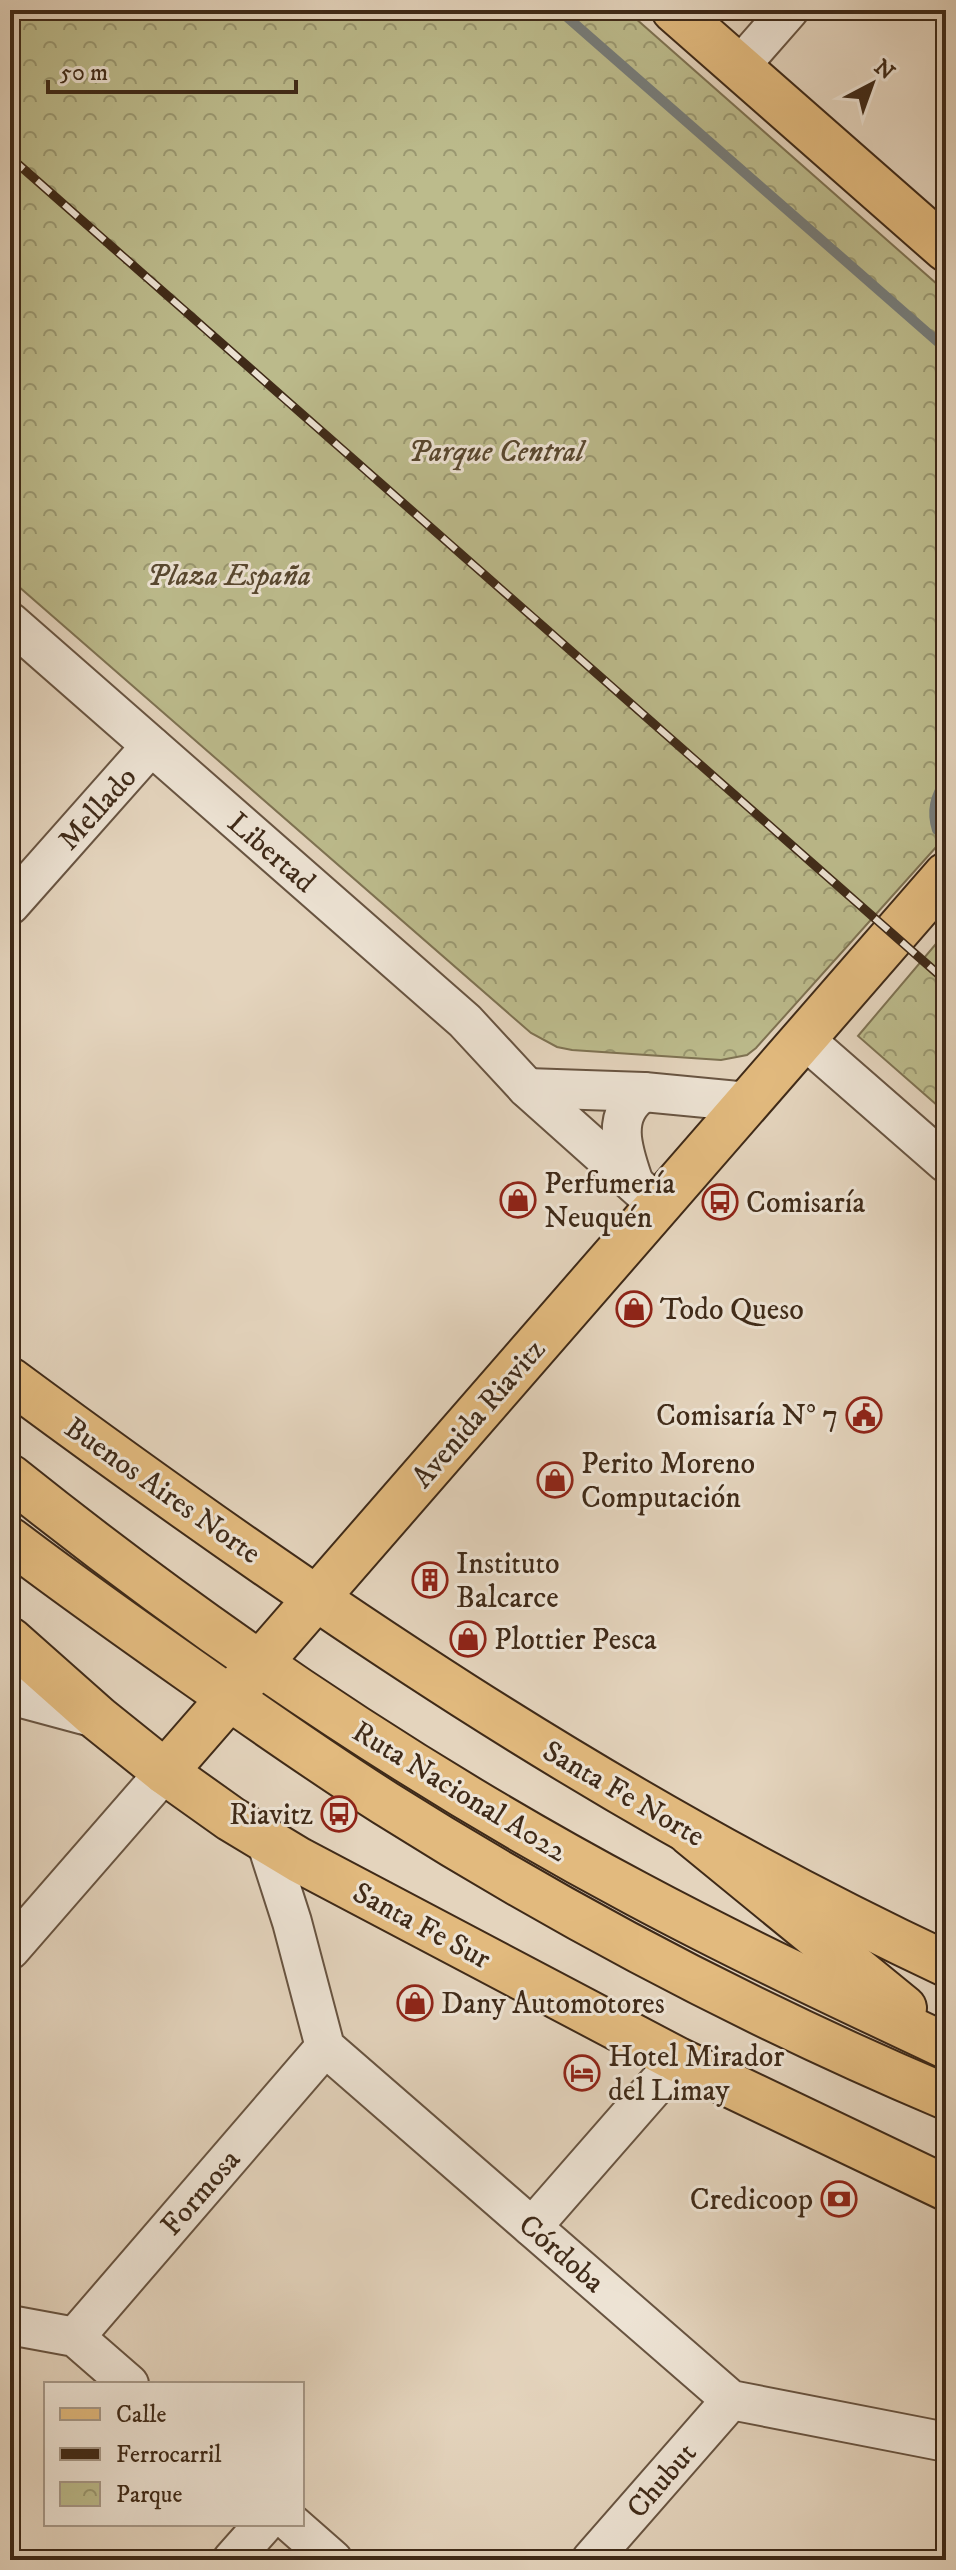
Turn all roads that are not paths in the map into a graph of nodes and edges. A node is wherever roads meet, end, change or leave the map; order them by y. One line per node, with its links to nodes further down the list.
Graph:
1 (674, 10): 3 (main road)
2 (789, 10): 3 (street)
3 (739, 67): 4 (main road)
4 (946, 249)
5 (10, 622): 6 (street, Libertad)
6 (151, 746): 8 (street, Mellado); 10 (street, Libertad)
7 (946, 875): 9 (main road, Avenida Riavitz)
8 (10, 905)
9 (803, 1038): 12 (main road, Avenida Riavitz); 13 (street)
10 (527, 1088): 11 (street); 14 (street, Libertad)
11 (644, 1092): 12 (street); 14 (street)
12 (748, 1102): 14 (main road, Avenida Riavitz)
13 (946, 1163)
14 (646, 1194): 18 (main road, Avenida Riavitz)
15 (10, 1380): 18 (main road, Buenos Aires Norte)
16 (10, 1477): 20 (main road, Ruta Nacional A022)
17 (10, 1540): 22 (main road, Ruta Nacional A022)
18 (316, 1598): 20 (main road, Avenida Riavitz); 25 (main road, Santa Fe Norte)
19 (10, 1640): 23 (main road, Santa Fe Sur)
20 (259, 1665): 22 (main road, Avenida Riavitz); 31 (main road, Ruta Nacional A022)
21 (10, 1695): 23 (street)
22 (229, 1698): 24 (main road, Avenida Riavitz); 34 (main road, Ruta Nacional A022)
23 (99, 1719): 24 (main road, Santa Fe Sur)
24 (165, 1772): 26 (main road, Santa Fe Sur); 29 (street, Avenida Riavitz)
25 (690, 1833): 30 (main road, Santa Fe Norte); 31 (main road)
26 (266, 1841): 27 (main road, Santa Fe Sur); 28 (street)
27 (330, 1876): 28 (street); 33 (main road, Santa Fe Sur)
28 (292, 1922): 32 (street)
29 (10, 1950)
30 (946, 1964)
31 (946, 2044)
32 (325, 2047): 38 (street, Córdoba); 40 (street, Formosa)
33 (678, 2060): 37 (main road, Santa Fe Sur); 38 (street)
34 (872, 2066): 35 (main road, Ruta Nacional A022); 36 (main road)
35 (946, 2097)
36 (946, 2115)
37 (946, 2188)
38 (532, 2227): 42 (street, Córdoba)
39 (10, 2325): 40 (street)
40 (75, 2337): 41 (street)
41 (127, 2382)
42 (731, 2400): 43 (street, Córdoba); 48 (street, Chubut)
43 (946, 2442)
44 (262, 2526): 46 (street)
45 (294, 2526): 47 (street)
46 (232, 2560)
47 (333, 2560)
48 (591, 2560)

